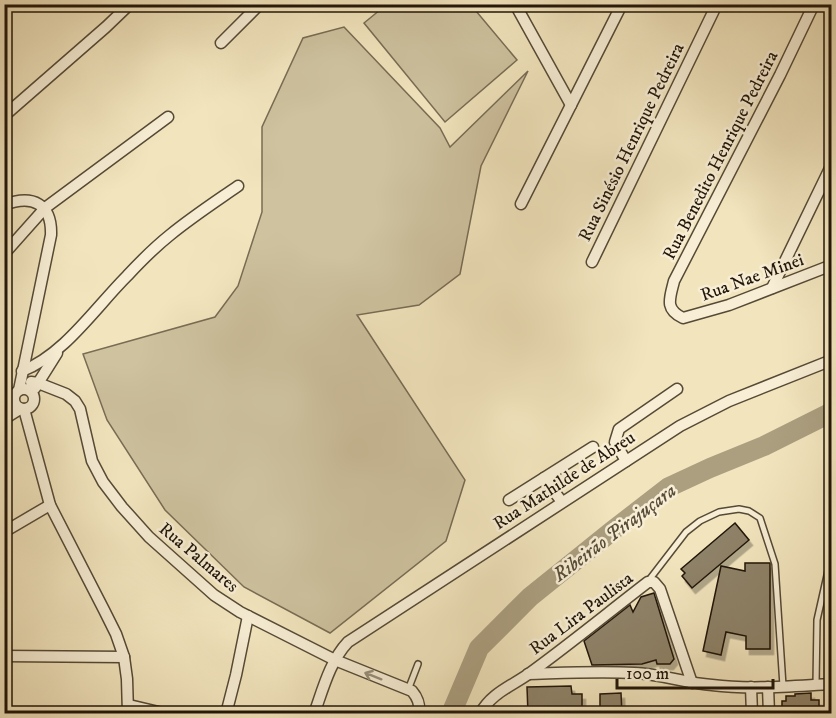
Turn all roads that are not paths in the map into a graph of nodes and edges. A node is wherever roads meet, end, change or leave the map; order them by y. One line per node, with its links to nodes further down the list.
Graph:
1 (130, 4): 9 (street)
2 (260, 4): 7 (street)
3 (622, 4): 8 (street)
4 (717, 4): 17 (street, Rua Sinésio Henrique Pedreira)
5 (814, 4): 20 (street, Rua Benedito Henrique Pedreira)
6 (517, 6): 8 (street)
7 (221, 43)
8 (571, 105): 13 (street)
9 (4, 116)
10 (168, 117): 15 (street)
11 (831, 164): 19 (street)
12 (238, 186): 21 (street)
13 (521, 204)
14 (4, 205): 15 (street)
15 (45, 208): 16 (street); 23 (street)
16 (4, 254)
17 (592, 262)
18 (831, 265): 19 (street, Rua Nae Minei)
19 (771, 288): 20 (street, Rua Nae Minei)
20 (683, 318)
21 (60, 347): 23 (street); 24 (street)
22 (831, 360): 30 (street, Rua Mathilde de Abreu)
23 (27, 369): 24 (street)
24 (27, 389): 26 (street); 26 (street); 27 (street); 38 (street, Rua Palmares)
25 (677, 389): 30 (street)
26 (26, 407): 28 (street); 34 (street)
27 (4, 408)
28 (4, 419)
29 (593, 447): 31 (street)
30 (626, 460): 33 (street, Rua Mathilde de Abreu)
31 (544, 477): 32 (street); 33 (street)
32 (509, 500)
33 (562, 502): 41 (street, Rua Mathilde de Abreu)
34 (50, 506): 35 (street); 40 (street)
35 (4, 532)
36 (831, 568): 46 (lane)
37 (648, 582): 43 (street, Rua Lira Paulista); 44 (street, Rua Lira Paulista); 49 (lane)
38 (248, 616): 41 (street, Rua Palmares); 53 (street)
39 (4, 656): 40 (street)
40 (124, 657): 51 (street)
41 (335, 660): 50 (street, Rua Palmares, one-way to 41); 54 (street, Rua Mathilde de Abreu)
42 (418, 664): 50 (lane)
43 (528, 674): 44 (street); 56 (street, Rua Lira Paulista)
44 (692, 683): 47 (street)
45 (831, 684): 46 (street)
46 (816, 685): 49 (street)
47 (751, 687): 48 (street); 57 (street)
48 (768, 687): 49 (street); 58 (street)
49 (783, 687)
50 (410, 690): 55 (street)
51 (128, 709): 52 (street)
52 (167, 714)
53 (226, 714)
54 (314, 714)
55 (419, 714)
56 (480, 714)
57 (752, 714)
58 (769, 714)

